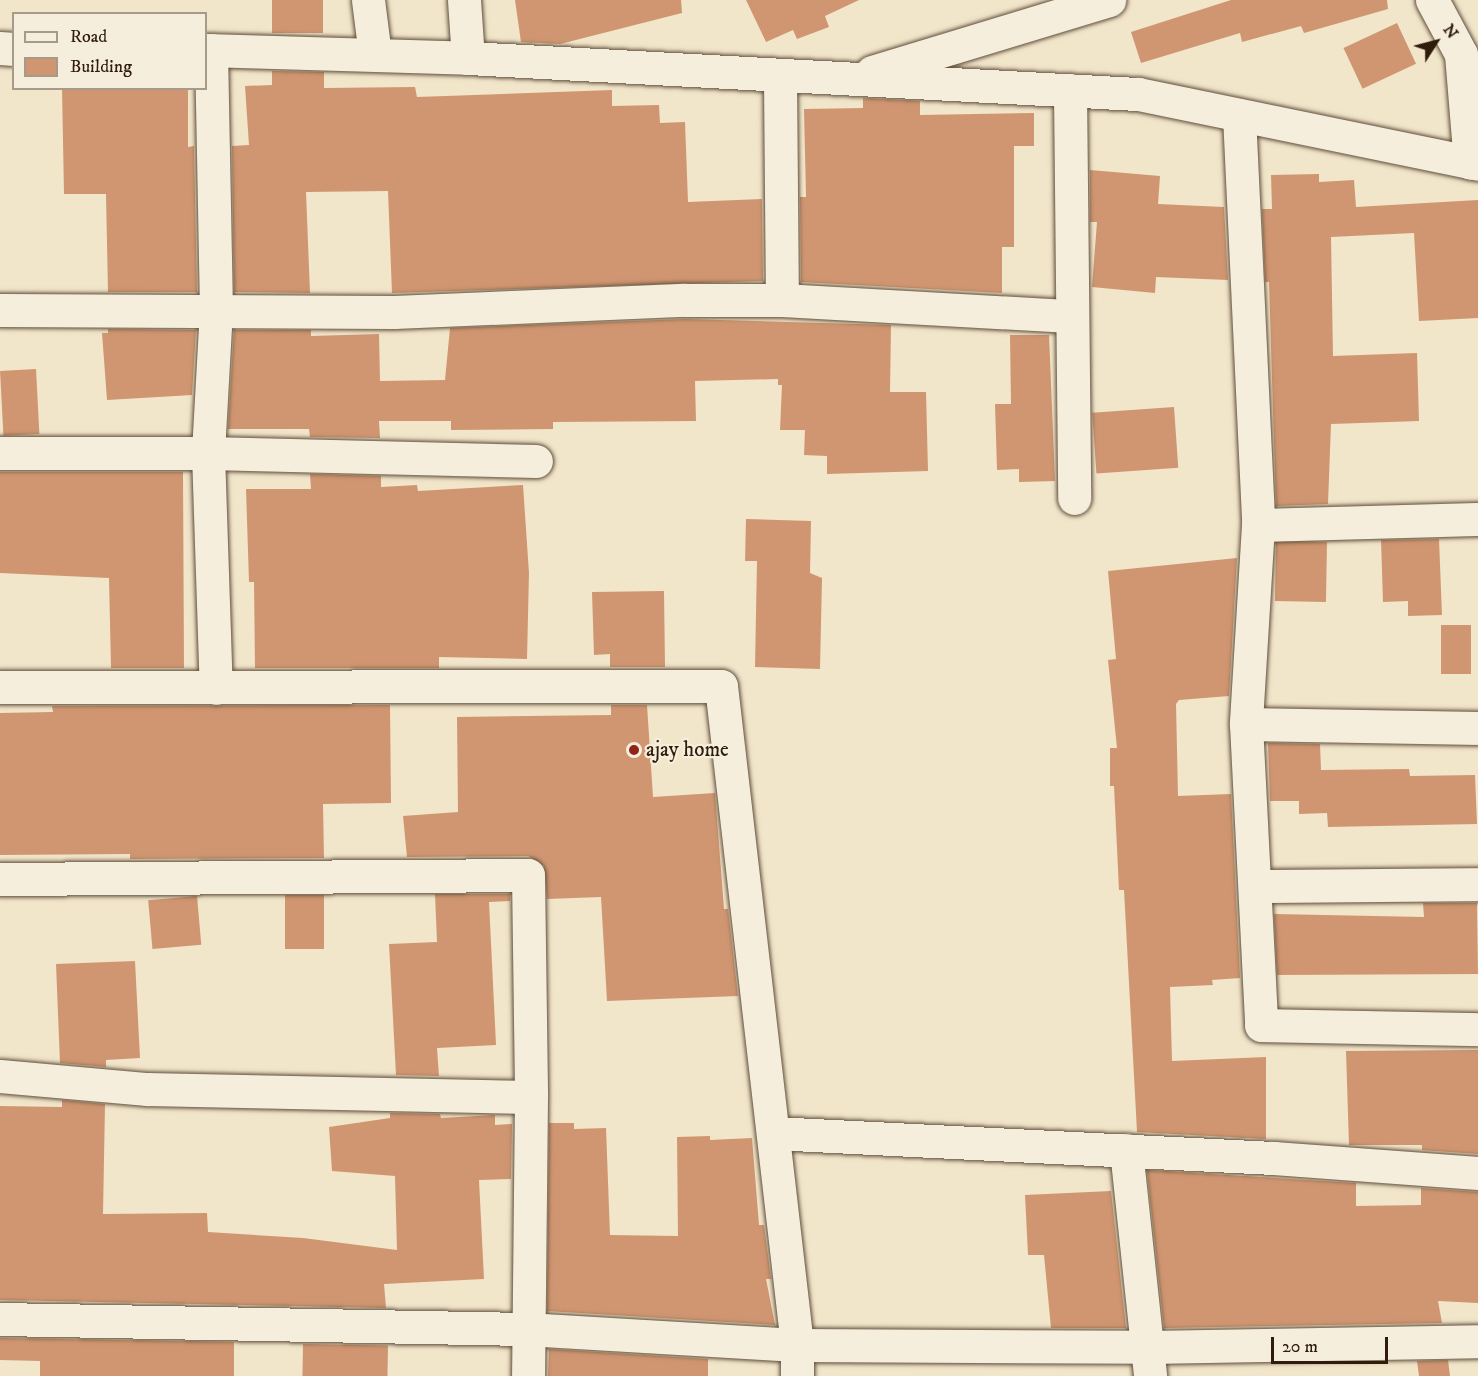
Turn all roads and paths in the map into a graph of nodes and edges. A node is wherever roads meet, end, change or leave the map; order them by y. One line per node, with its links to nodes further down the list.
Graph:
1 (368, 0): 6 (street)
2 (464, 0): 7 (street)
3 (1109, 0): 9 (street)
4 (1432, 0): 12 (street)
5 (208, 50): 6 (street); 14 (street)
6 (375, 55): 7 (street)
7 (468, 58): 8 (street)
8 (780, 78): 9 (street); 13 (street)
9 (850, 78): 10 (street)
10 (1070, 90): 11 (street); 16 (street)
11 (1239, 115): 12 (street); 22 (street)
12 (1474, 163)
13 (782, 300): 14 (street); 16 (street)
14 (216, 309): 15 (street); 18 (street)
15 (0, 310)
16 (1071, 316): 20 (street)
17 (0, 453): 18 (street)
18 (207, 453): 19 (street); 24 (street)
19 (536, 461)
20 (1074, 498)
21 (1478, 519): 22 (street)
22 (1258, 525): 25 (street)
23 (0, 687): 24 (street)
24 (216, 688): 33 (street)
25 (1246, 724): 26 (street); 29 (street)
26 (1478, 728)
27 (0, 879): 32 (street)
28 (1478, 884): 29 (street)
29 (1256, 886): 30 (street)
30 (1478, 1029)
31 (0, 1076): 32 (street)
32 (531, 1097): 37 (street)
33 (773, 1133): 34 (street); 39 (street)
34 (1126, 1150): 35 (street); 40 (street)
35 (1478, 1173)
36 (0, 1319): 37 (street)
37 (526, 1329): 39 (street); 41 (street)
38 (1478, 1341): 40 (street)
39 (797, 1360): 40 (street)
40 (1150, 1362)
41 (528, 1376)

